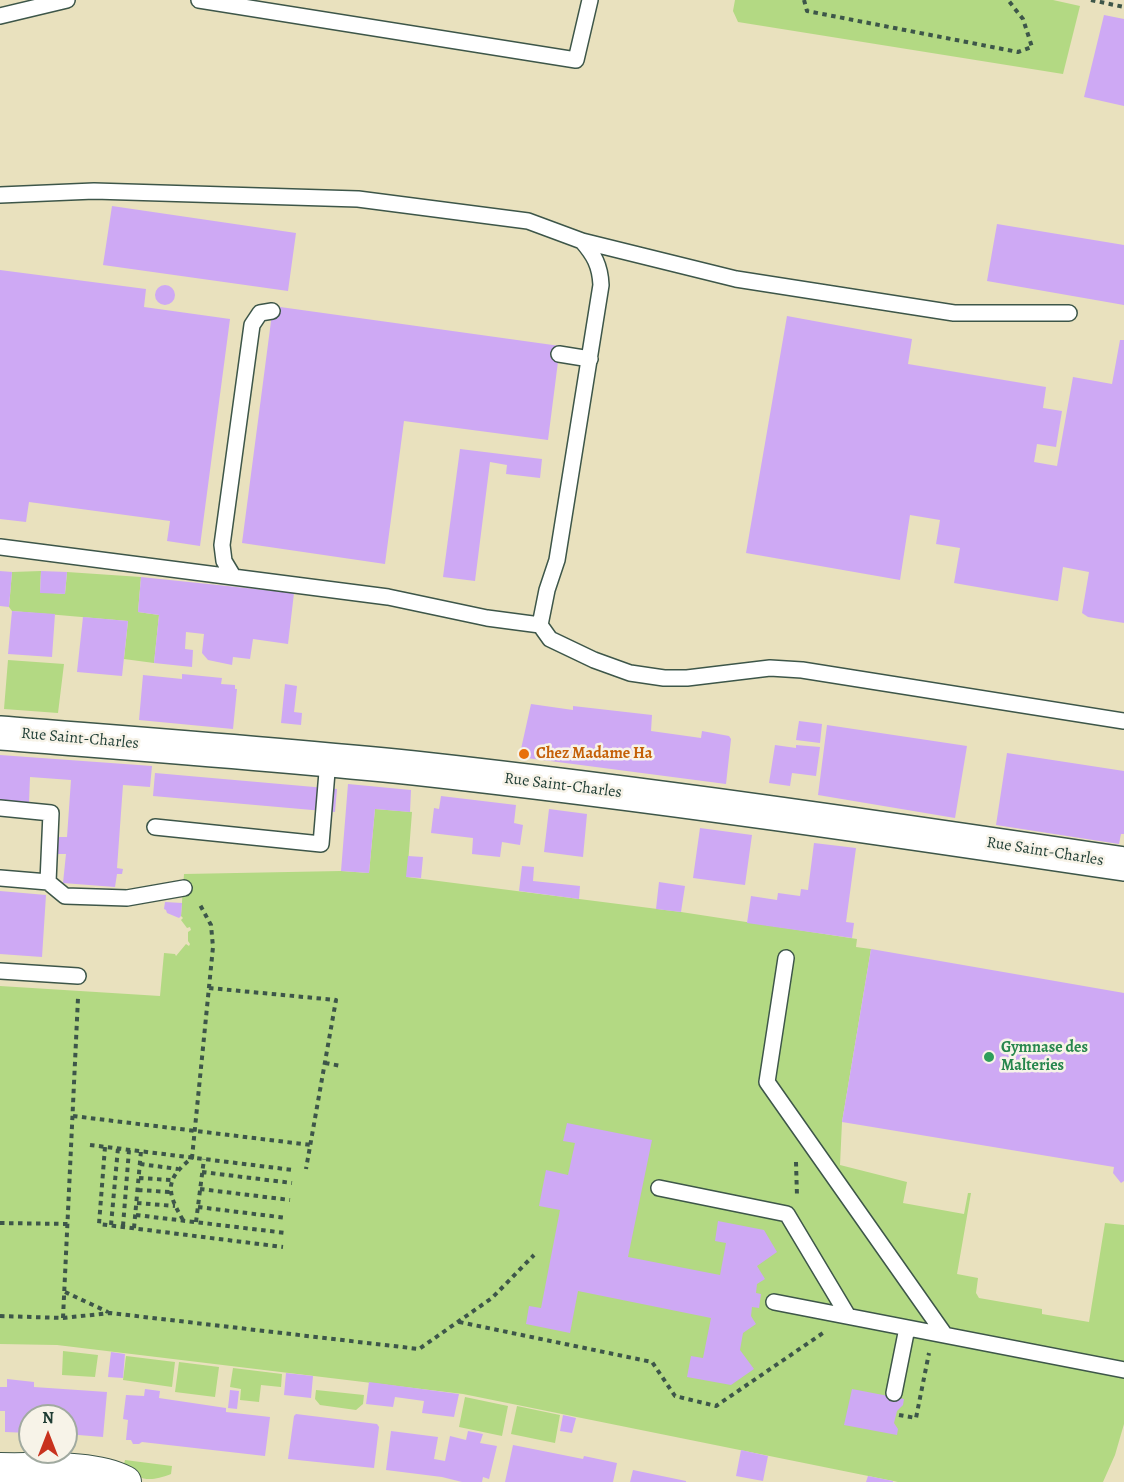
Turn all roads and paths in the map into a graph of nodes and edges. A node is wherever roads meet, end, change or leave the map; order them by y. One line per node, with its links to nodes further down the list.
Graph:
1 (67, 0): 8 (lane)
2 (199, 0): 3 (lane)
3 (590, 0)
4 (804, 0): 5 (path)
5 (1008, 0)
6 (1091, 0): 7 (path)
7 (1124, 8)
8 (0, 16)
9 (0, 195): 10 (lane)
10 (582, 241): 12 (lane); 14 (lane)
11 (272, 311): 16 (lane)
12 (1069, 313)
13 (560, 354): 14 (lane)
14 (590, 358): 17 (lane)
15 (0, 547): 16 (lane)
16 (233, 576): 17 (lane)
17 (540, 625): 18 (lane)
18 (1124, 721)
19 (0, 733): 20 (street, Rue Saint-Charles)
20 (328, 760): 22 (lane); 23 (street, Rue Saint-Charles)
21 (0, 808): 25 (lane)
22 (155, 828)
23 (1124, 864)
24 (0, 878): 25 (lane)
25 (48, 882): 26 (lane)
26 (184, 888): 30 (path)
27 (786, 958): 34 (lane)
28 (0, 971): 29 (lane)
29 (78, 976): 33 (path)
30 (209, 988): 31 (path); 35 (path)
31 (325, 1063): 32 (path); 37 (path)
32 (341, 1066)
33 (73, 1116): 35 (path); 66 (path)
34 (794, 1119): 60 (path); 81 (lane)
35 (195, 1131): 37 (path); 42 (path)
36 (90, 1145): 38 (path)
37 (311, 1145): 46 (path)
38 (105, 1147): 39 (path); 67 (path)
39 (118, 1148): 40 (path); 67 (path)
40 (129, 1150): 41 (path); 68 (path)
41 (141, 1151): 42 (path); 44 (path)
42 (192, 1158): 43 (path); 45 (path)
43 (204, 1159): 47 (path); 48 (path)
44 (140, 1164): 45 (path); 49 (path)
45 (178, 1169): 50 (path)
46 (306, 1169)
47 (293, 1170)
48 (202, 1172): 51 (path); 53 (path)
49 (139, 1178): 50 (path); 54 (path)
50 (171, 1180): 55 (path)
51 (292, 1183)
52 (659, 1188): 60 (lane)
53 (200, 1189): 56 (path); 59 (path)
54 (138, 1190): 55 (path); 57 (path)
55 (170, 1192): 58 (path)
56 (290, 1200)
57 (137, 1203): 58 (path); 61 (path)
58 (175, 1206): 63 (path)
59 (198, 1207): 62 (path); 64 (path)
60 (787, 1214): 77 (lane)
61 (136, 1215): 63 (path); 69 (path)
62 (287, 1218)
63 (183, 1220): 64 (path)
64 (196, 1222): 70 (path)
65 (0, 1223): 66 (path)
66 (68, 1224): 73 (path)
67 (111, 1225): 68 (path)
68 (123, 1226): 69 (path)
69 (134, 1228): 71 (path)
70 (286, 1233)
71 (283, 1247)
72 (534, 1255): 79 (path)
73 (65, 1292): 75 (path); 78 (path)
74 (774, 1302): 77 (lane)
75 (110, 1313): 78 (path); 79 (path)
76 (0, 1316): 78 (path)
77 (848, 1316): 79 (path); 80 (lane)
78 (63, 1318)
79 (459, 1322)
80 (907, 1328): 81 (lane); 83 (lane)
81 (939, 1334): 82 (lane); 84 (path)
82 (1124, 1370)
83 (894, 1393)
84 (899, 1415)
85 (0, 1469): 86 (street)
86 (125, 1482)

